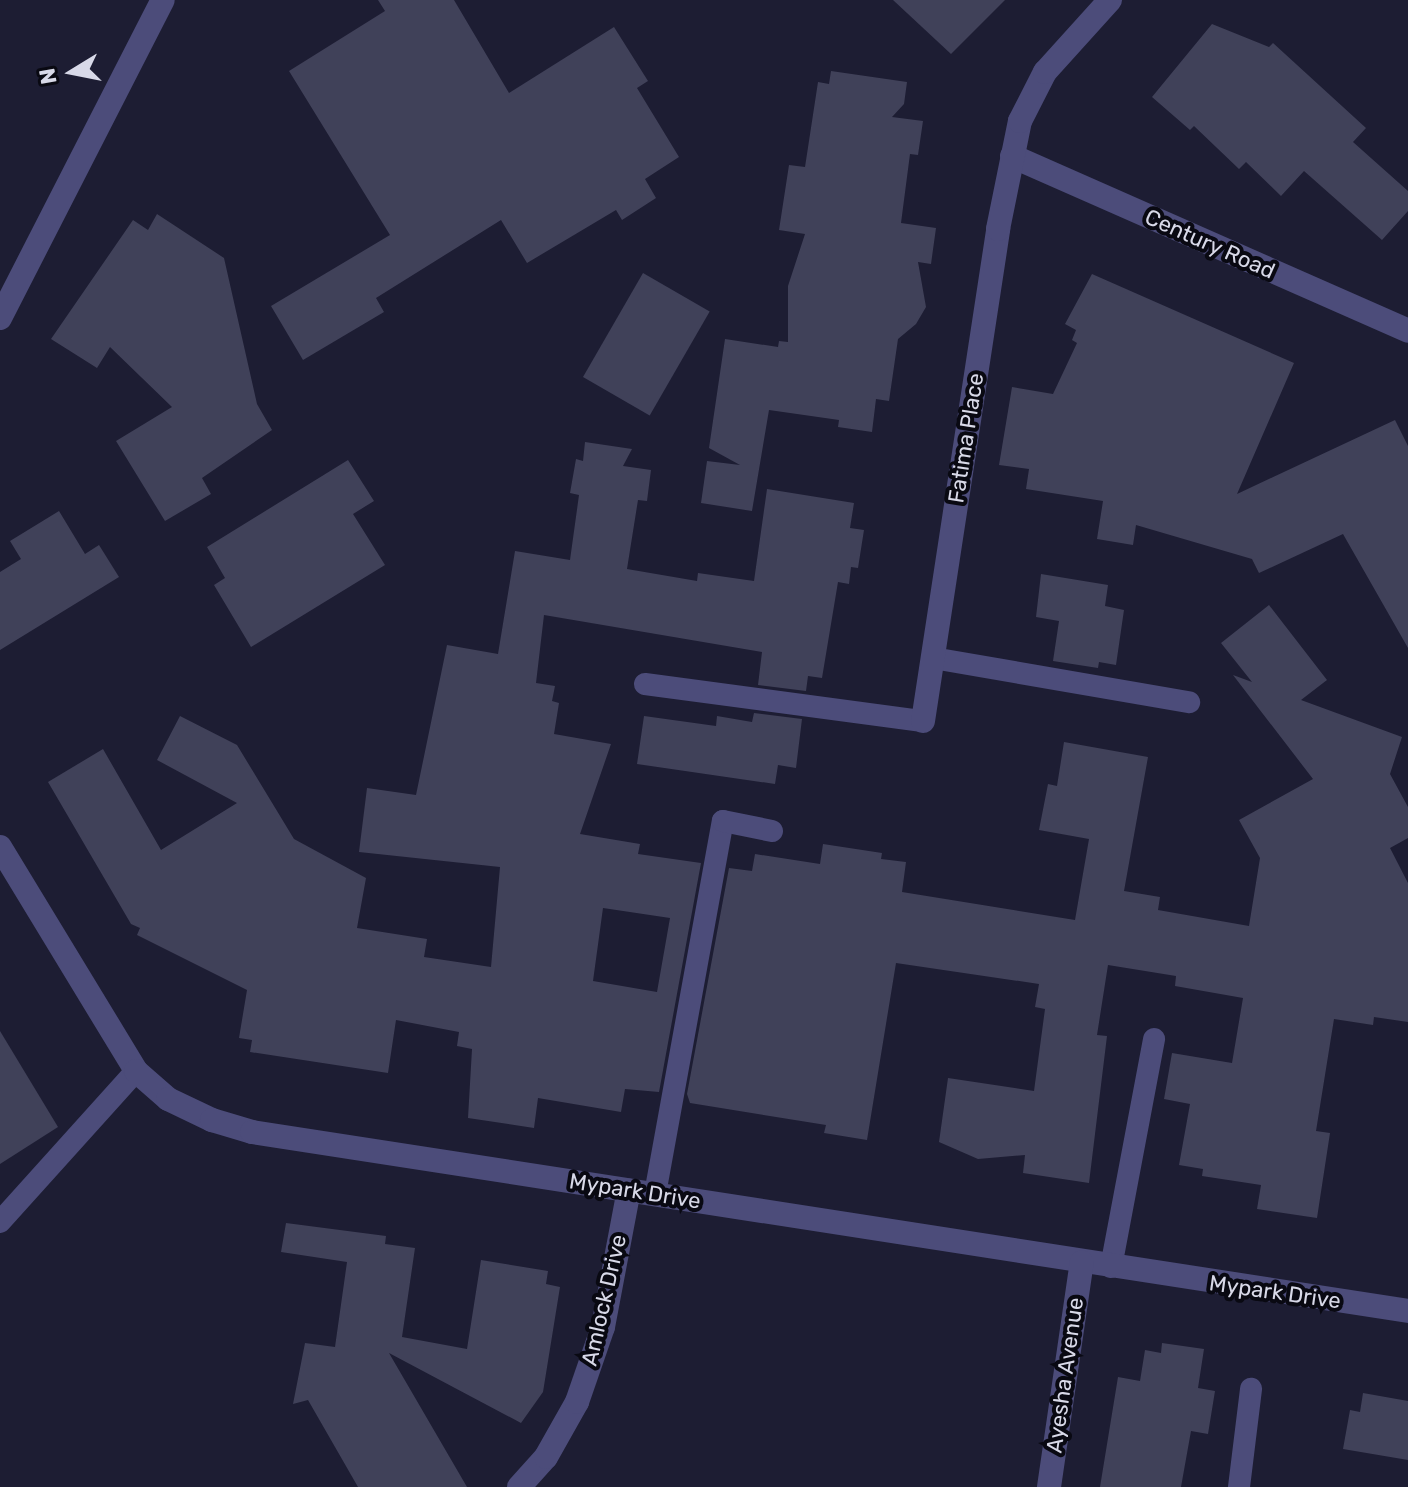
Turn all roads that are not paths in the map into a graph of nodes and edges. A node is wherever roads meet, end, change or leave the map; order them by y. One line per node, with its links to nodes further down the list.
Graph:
1 (163, 0): 4 (street)
2 (1110, 0): 3 (street, Fatima Place)
3 (1012, 156): 5 (street, Century Road); 6 (street, Fatima Place)
4 (0, 318)
5 (1408, 331)
6 (933, 658): 8 (lane); 9 (street, Fatima Place)
7 (645, 684): 9 (lane)
8 (1189, 702)
9 (923, 721)
10 (772, 831): 15 (lane)
11 (0, 848): 13 (street, Mypark Drive)
12 (1154, 1039): 18 (lane)
13 (136, 1071): 14 (street, Mypark Drive); 16 (lane)
14 (629, 1190): 15 (street, Mypark Drive); 21 (street, Amlock Drive)
15 (655, 1194): 17 (street, Mypark Drive)
16 (0, 1222)
17 (1082, 1262): 18 (street, Mypark Drive); 22 (street, Ayesha Avenue)
18 (1111, 1267): 19 (street, Mypark Drive)
19 (1408, 1311)
20 (1251, 1389): 23 (lane)
21 (519, 1487)
22 (1049, 1487)
23 (1239, 1487)

